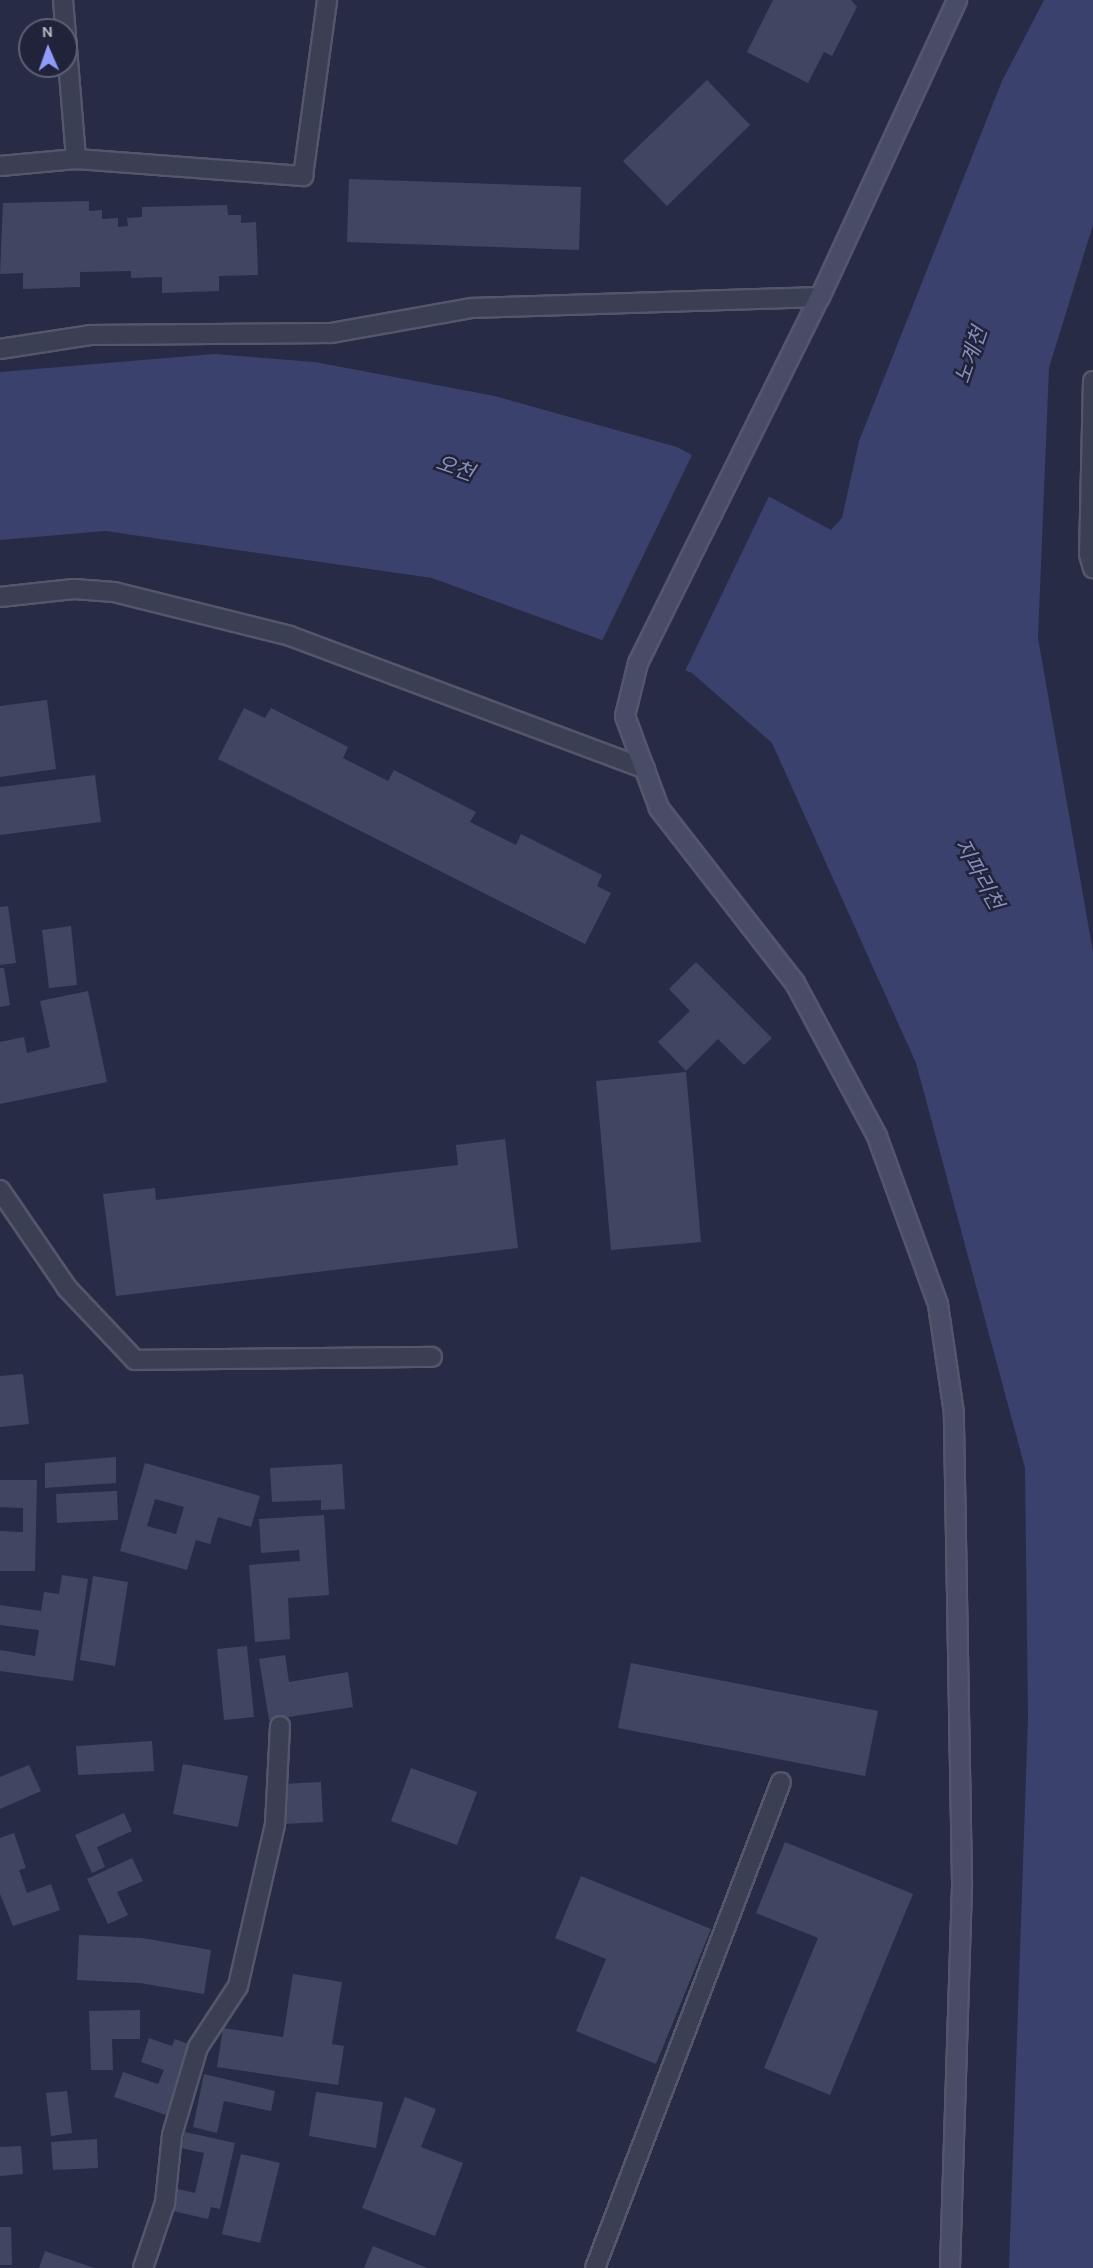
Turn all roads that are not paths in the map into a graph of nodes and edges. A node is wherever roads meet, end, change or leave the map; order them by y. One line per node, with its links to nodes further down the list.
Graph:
1 (63, 0): 4 (street)
2 (327, 0): 4 (street)
3 (957, 0): 6 (street)
4 (76, 159): 5 (street)
5 (0, 166)
6 (820, 297): 7 (street); 11 (street)
7 (0, 349)
8 (1093, 381): 9 (street)
9 (1093, 568)
10 (0, 597): 11 (street)
11 (645, 769): 18 (street)
12 (0, 1190): 13 (street)
13 (432, 1357)
14 (280, 1726): 16 (street)
15 (781, 1782): 17 (street)
16 (143, 2268)
17 (595, 2268)
18 (950, 2268)

